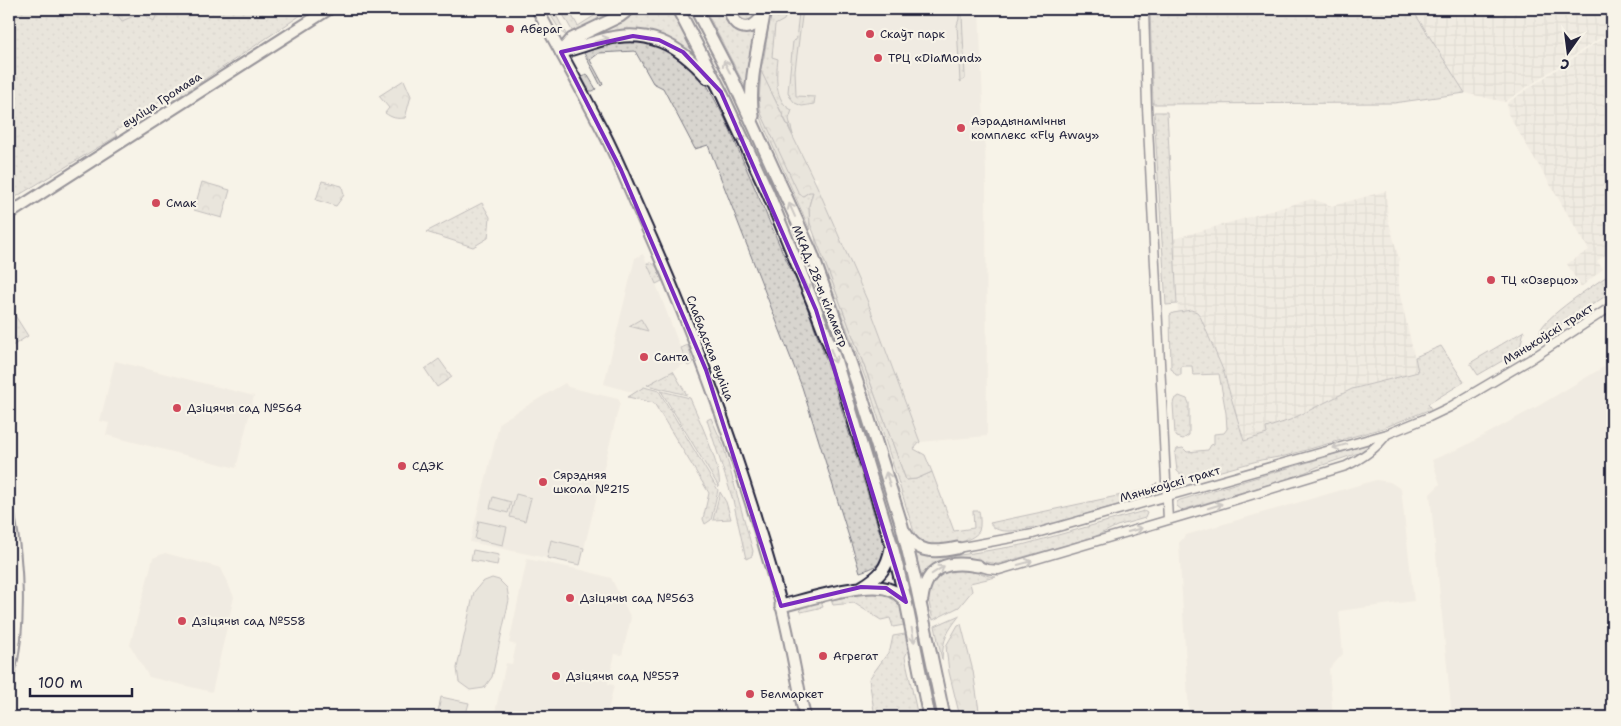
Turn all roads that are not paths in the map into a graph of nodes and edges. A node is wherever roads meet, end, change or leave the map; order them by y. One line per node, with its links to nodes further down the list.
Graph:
1 (329, 9): 12 (main road, вуліца Громава)
2 (537, 9): 9 (main road, Слабадская вуліца)
3 (629, 9): 9 (highway)
4 (678, 9): 10 (highway, МКАД, 28-ы кіламетр)
5 (696, 9): 11 (highway, МКАД, 28-ы кіламетр, one-way to 5)
6 (731, 9): 8 (highway)
7 (1144, 9): 15 (street)
8 (764, 12): 11 (highway)
9 (561, 52): 10 (highway, one-way to 10); 24 (main road, Слабадская вуліца)
10 (721, 92): 19 (highway, МКАД, 28-ы кіламетр, one-way to 19)
11 (755, 127): 18 (highway, МКАД, 28-ы кіламетр, one-way to 11)
12 (9, 214)
13 (1612, 306): 14 (street, Мянькоўскі тракт)
14 (1387, 434): 15 (street, Мянькоўскі тракт, one-way to 15); 17 (street, Мянькоўскі тракт, one-way to 14)
15 (1167, 496): 17 (street); 20 (street, Мянькоўскі тракт)
16 (9, 516): 26 (main road)
17 (1168, 520): 21 (street, Мянькоўскі тракт, one-way to 17)
18 (902, 526): 20 (highway); 25 (highway, МКАД, 28-ы кіламетр)
19 (892, 546): 22 (highway); 23 (highway, МКАД, 28-ы кіламетр)
20 (957, 548)
21 (978, 566): 25 (highway, one-way to 21)
22 (861, 587): 23 (highway); 24 (highway)
23 (906, 602): 28 (highway, МКАД, 28-ы кіламетр, one-way to 28)
24 (781, 606): 27 (main road, Слабадская вуліца)
25 (921, 606): 29 (highway, МКАД, 28-ы кіламетр)
26 (9, 673)
27 (805, 717)
28 (929, 717)
29 (944, 717)

